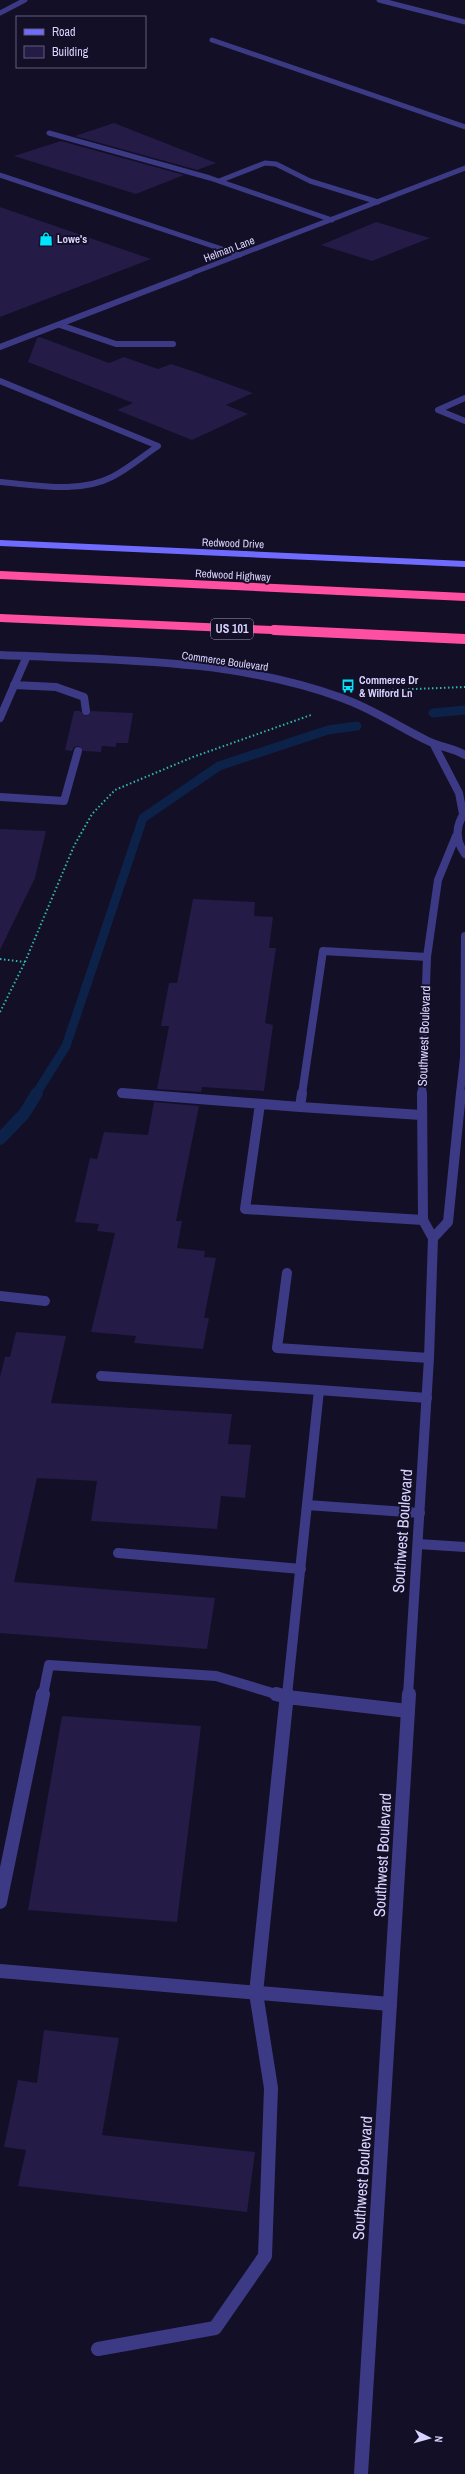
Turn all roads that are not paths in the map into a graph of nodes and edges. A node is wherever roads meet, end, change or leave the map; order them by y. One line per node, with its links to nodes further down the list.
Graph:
1 (25, 0): 3 (street)
2 (380, 0): 4 (street)
3 (0, 13)
4 (465, 22)
5 (212, 40): 6 (street)
6 (465, 127)
7 (48, 133): 10 (street)
8 (465, 168): 11 (street, Helman Lane)
9 (0, 175): 13 (street)
10 (219, 181): 11 (street); 12 (street)
11 (378, 202): 12 (street, Helman Lane)
12 (332, 220): 13 (street, Helman Lane)
13 (240, 255): 14 (street, Helman Lane)
14 (60, 325): 15 (street); 16 (street, Helman Lane)
15 (174, 344)
16 (0, 347)
17 (0, 381): 20 (street)
18 (465, 398): 19 (street)
19 (465, 421)
20 (0, 482)
21 (0, 543): 22 (main road, Redwood Drive)
22 (465, 564)
23 (0, 575): 24 (highway, Redwood Highway)
24 (465, 597)
25 (0, 618): 26 (highway, US 101)
26 (465, 639)
27 (0, 655): 28 (street, Commerce Boulevard)
28 (27, 656): 29 (street); 32 (street, Commerce Boulevard)
29 (14, 685): 30 (street); 31 (street)
30 (86, 711)
31 (0, 718)
32 (434, 745): 34 (street, Commerce Boulevard); 36 (street, Commerce Boulevard)
33 (78, 751): 35 (street)
34 (465, 755)
35 (0, 797)
36 (464, 813): 37 (street, Commerce Boulevard)
37 (456, 836): 38 (street); 40 (street, Southwest Boulevard)
38 (465, 854)
39 (465, 936): 46 (street)
40 (427, 957): 43 (street); 44 (street, Southwest Boulevard)
41 (122, 1093): 42 (street)
42 (260, 1104): 43 (street); 45 (street)
43 (300, 1107): 44 (street)
44 (421, 1115): 45 (street, Southwest Boulevard)
45 (423, 1220): 46 (street, Southwest Boulevard)
46 (433, 1238): 50 (street, Southwest Boulevard)
47 (287, 1273): 50 (street)
48 (0, 1296): 49 (street)
49 (45, 1301)
50 (429, 1358): 53 (street, Southwest Boulevard)
51 (101, 1376): 52 (street)
52 (319, 1390): 53 (street); 54 (street)
53 (427, 1398): 55 (street, Southwest Boulevard)
54 (307, 1505): 55 (street); 59 (street)
55 (420, 1513): 56 (street, Southwest Boulevard)
56 (418, 1544): 57 (street); 61 (street, Southwest Boulevard)
57 (465, 1547)
58 (118, 1553): 59 (street)
59 (301, 1569): 60 (street)
60 (287, 1697): 61 (street); 62 (street); 64 (street)
61 (408, 1711): 65 (street, Southwest Boulevard)
62 (0, 1902)
63 (0, 1971): 64 (street)
64 (256, 1993): 65 (street); 66 (street)
65 (390, 2004): 67 (street, Southwest Boulevard)
66 (98, 2349)
67 (361, 2474)

